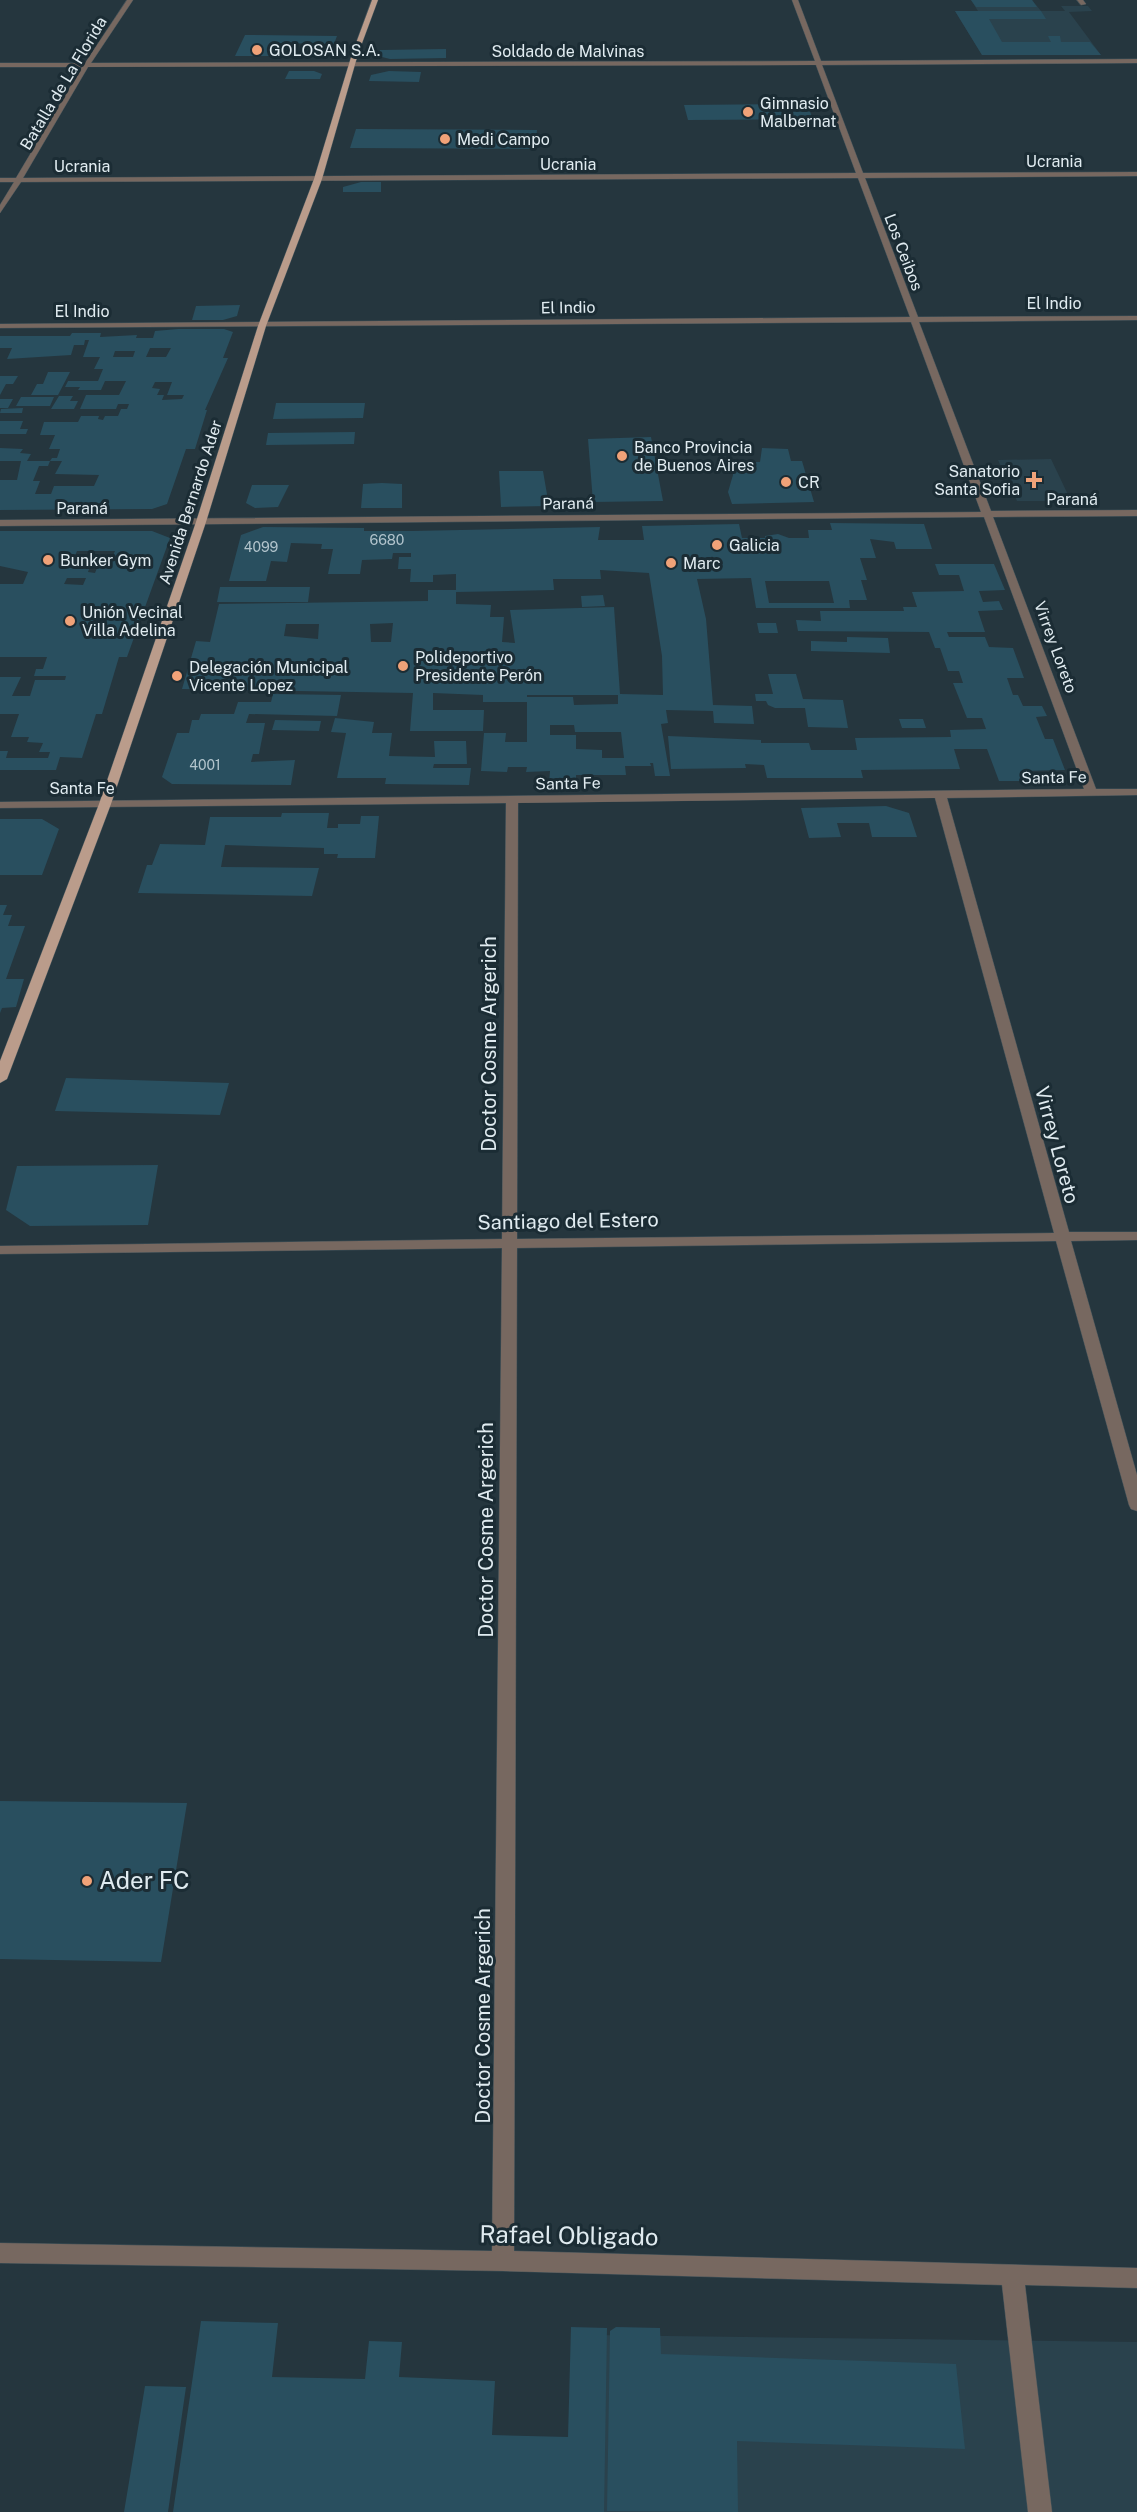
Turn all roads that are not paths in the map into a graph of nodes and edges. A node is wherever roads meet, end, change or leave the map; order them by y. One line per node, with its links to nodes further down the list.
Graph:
1 (130, 0): 7 (street, Batalla de La Florida)
2 (375, 0): 8 (main road, Avenida Bernardo Ader)
3 (795, 0): 5 (street, Los Ceibos)
4 (1137, 62): 5 (street, Soldado de Malvinas)
5 (819, 63): 8 (street, Soldado de Malvinas); 10 (street, Los Ceibos)
6 (0, 65): 7 (street, Soldado de Malvinas)
7 (86, 66): 8 (street, Soldado de Malvinas); 13 (street, Batalla de La Florida)
8 (351, 66): 11 (main road, Avenida Bernardo Ader)
9 (1137, 174): 10 (street, Ucrania)
10 (861, 176): 11 (street, Ucrania); 16 (street, Los Ceibos)
11 (318, 179): 13 (street, Ucrania); 18 (main road, Avenida Bernardo Ader)
12 (0, 180): 13 (street, Ucrania)
13 (21, 180): 14 (street, Batalla de La Florida)
14 (0, 211)
15 (1137, 318): 16 (street, El Indio)
16 (915, 319): 18 (street, El Indio); 20 (street, Los Ceibos)
17 (0, 326): 18 (street, El Indio)
18 (262, 326): 21 (main road, Avenida Bernardo Ader)
19 (1137, 513): 20 (street, Paraná)
20 (988, 514): 21 (street, Paraná); 23 (street, Virrey Loreto)
21 (201, 522): 22 (street, Paraná); 27 (main road, Avenida Bernardo Ader)
22 (0, 523)
23 (1091, 792): 24 (street, Santa Fe); 25 (street, Santa Fe)
24 (1137, 792)
25 (940, 795): 26 (street, Santa Fe); 31 (street, Virrey Loreto)
26 (512, 800): 27 (street, Santa Fe); 32 (street, Doctor Cosme Argerich)
27 (105, 804): 28 (street, Santa Fe); 29 (main road, Avenida Bernardo Ader)
28 (0, 805)
29 (0, 1079)
30 (1137, 1236): 31 (street, Santiago del Estero)
31 (1062, 1237): 32 (street, Santiago del Estero); 34 (street, Virrey Loreto)
32 (509, 1243): 33 (street, Santiago del Estero); 36 (street, Doctor Cosme Argerich)
33 (0, 1250)
34 (1137, 1505)
35 (0, 2253): 36 (street, Rafael Obligado)
36 (503, 2261): 37 (street, Rafael Obligado)
37 (1012, 2274): 38 (street, Rafael Obligado); 39 (street)
38 (1137, 2278)
39 (1040, 2512)

